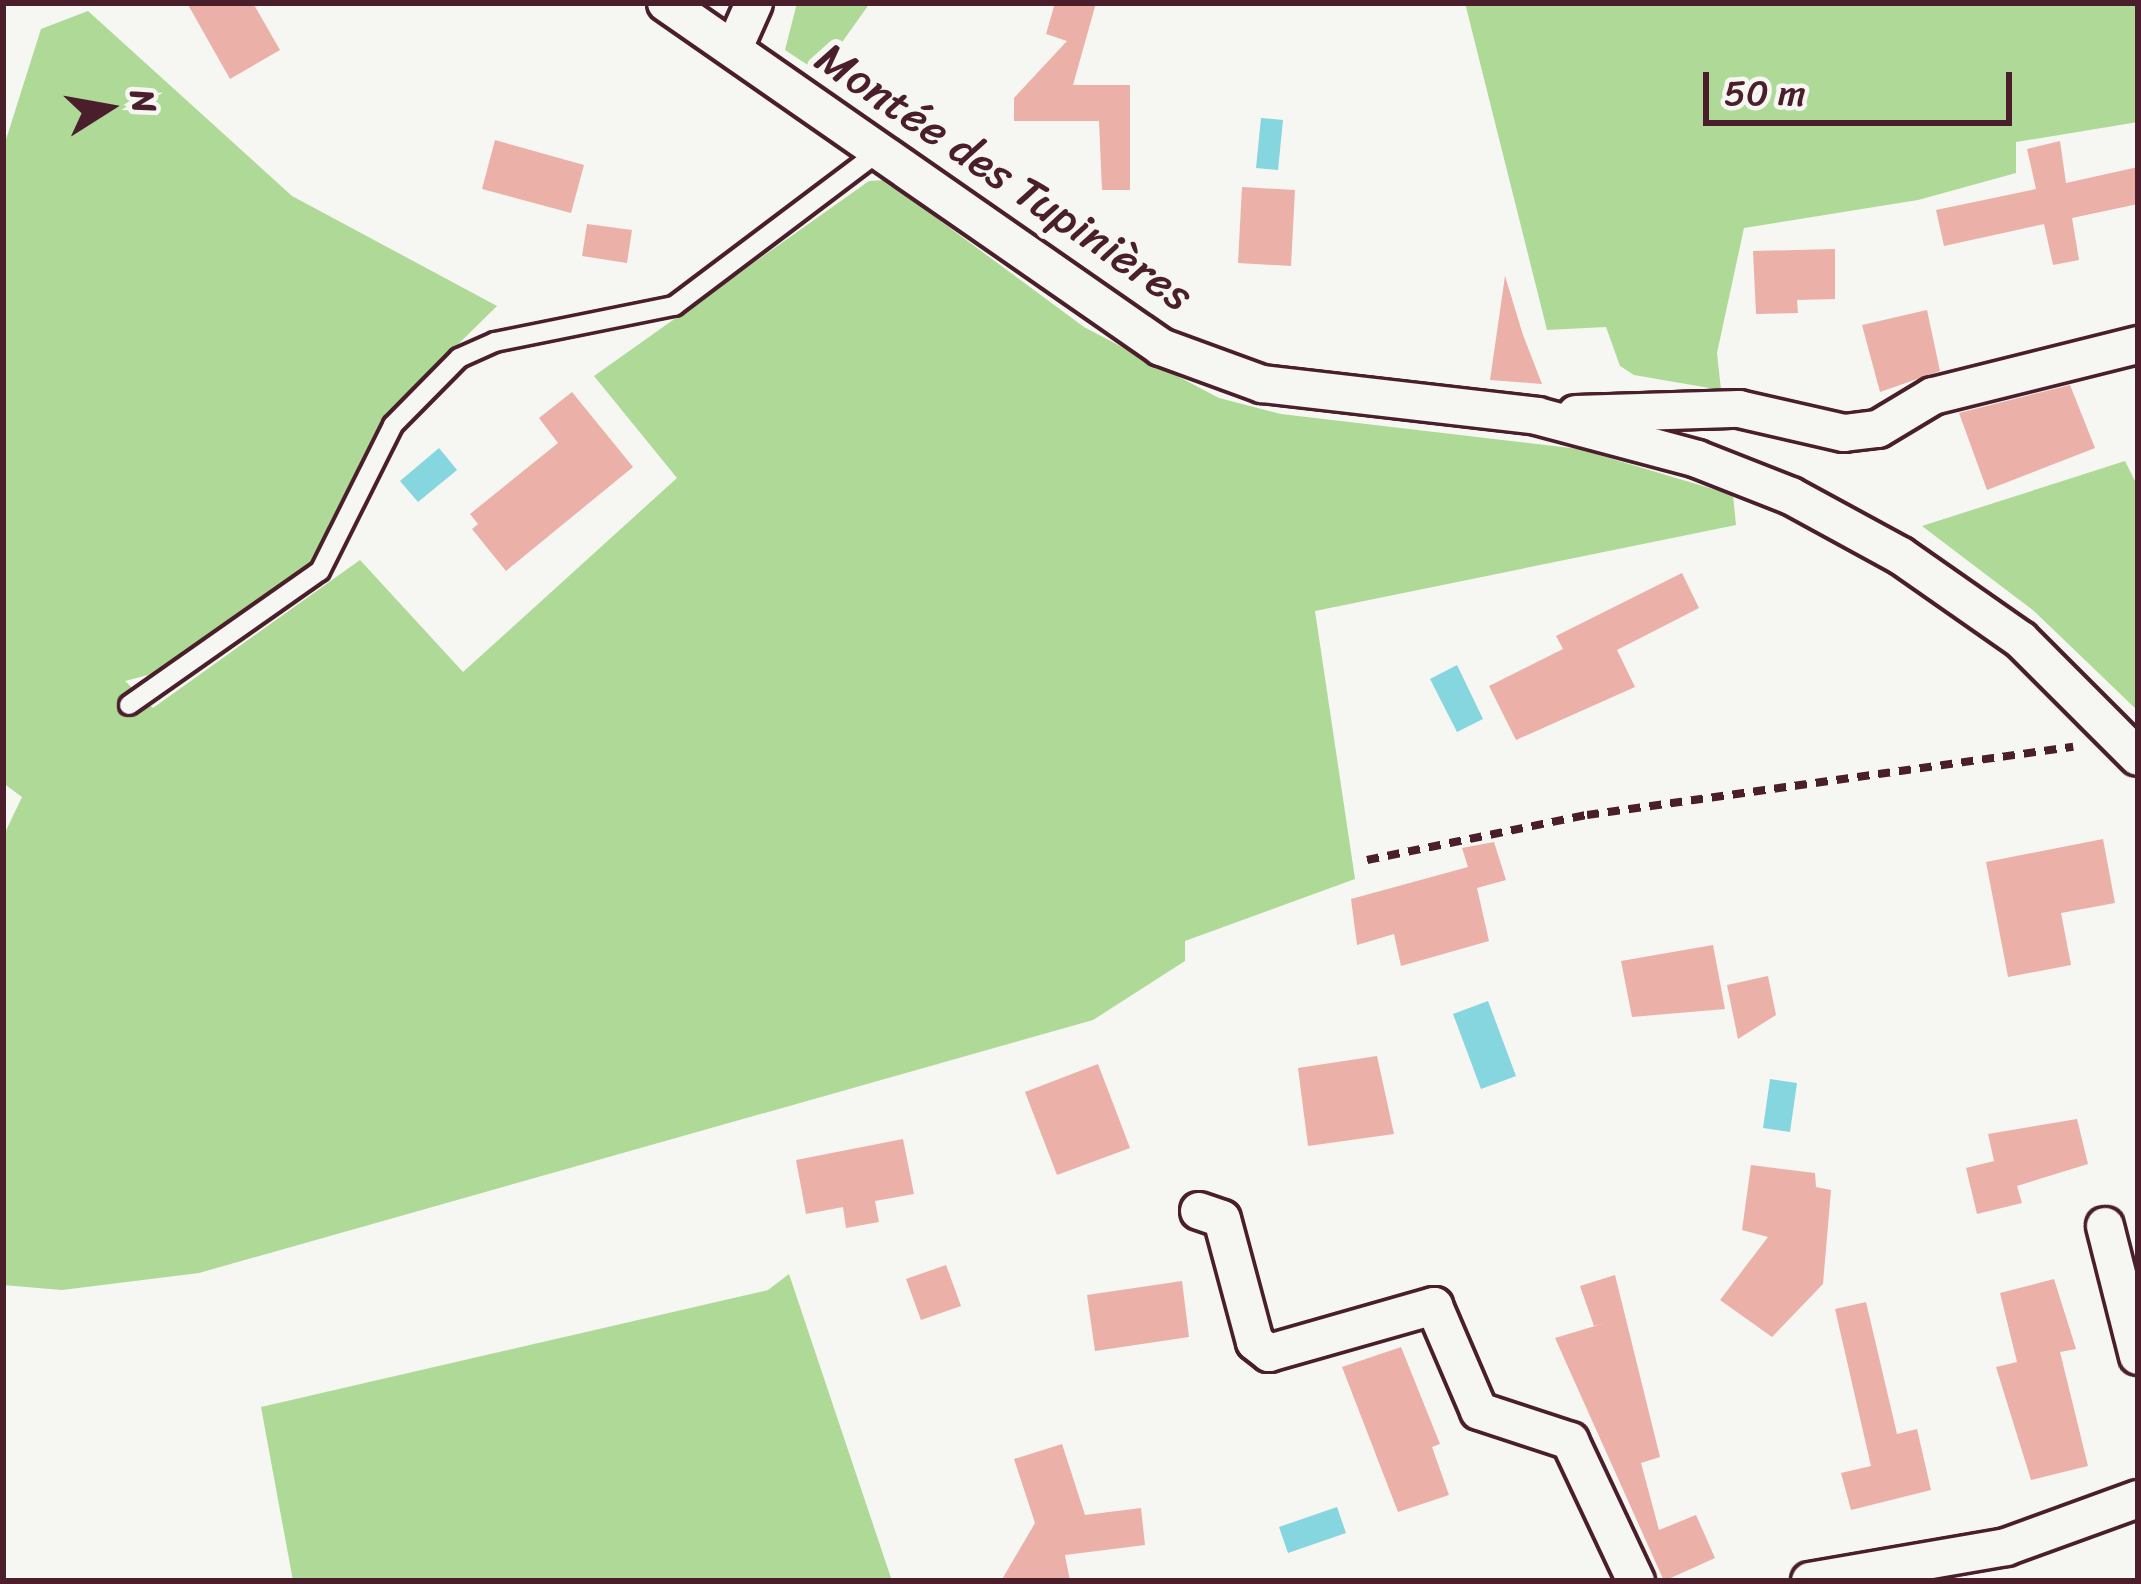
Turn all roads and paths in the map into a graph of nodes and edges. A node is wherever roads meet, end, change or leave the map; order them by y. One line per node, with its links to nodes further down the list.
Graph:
1 (665, 3): 3 (street, Montée des Tupinières)
2 (754, 3): 3 (street)
3 (734, 48): 4 (street, Montée des Tupinières)
4 (878, 152): 6 (street, Montée des Tupinières); 7 (lane)
5 (2138, 345): 6 (street)
6 (1537, 416): 8 (street, Montée des Tupinières)
7 (129, 705)
8 (2130, 749): 9 (path)
9 (1367, 860)
10 (1199, 1211): 14 (street)
11 (2105, 1226): 12 (street)
12 (2138, 1356)
13 (2138, 1499): 15 (street)
14 (1636, 1581)
15 (1810, 1581)

